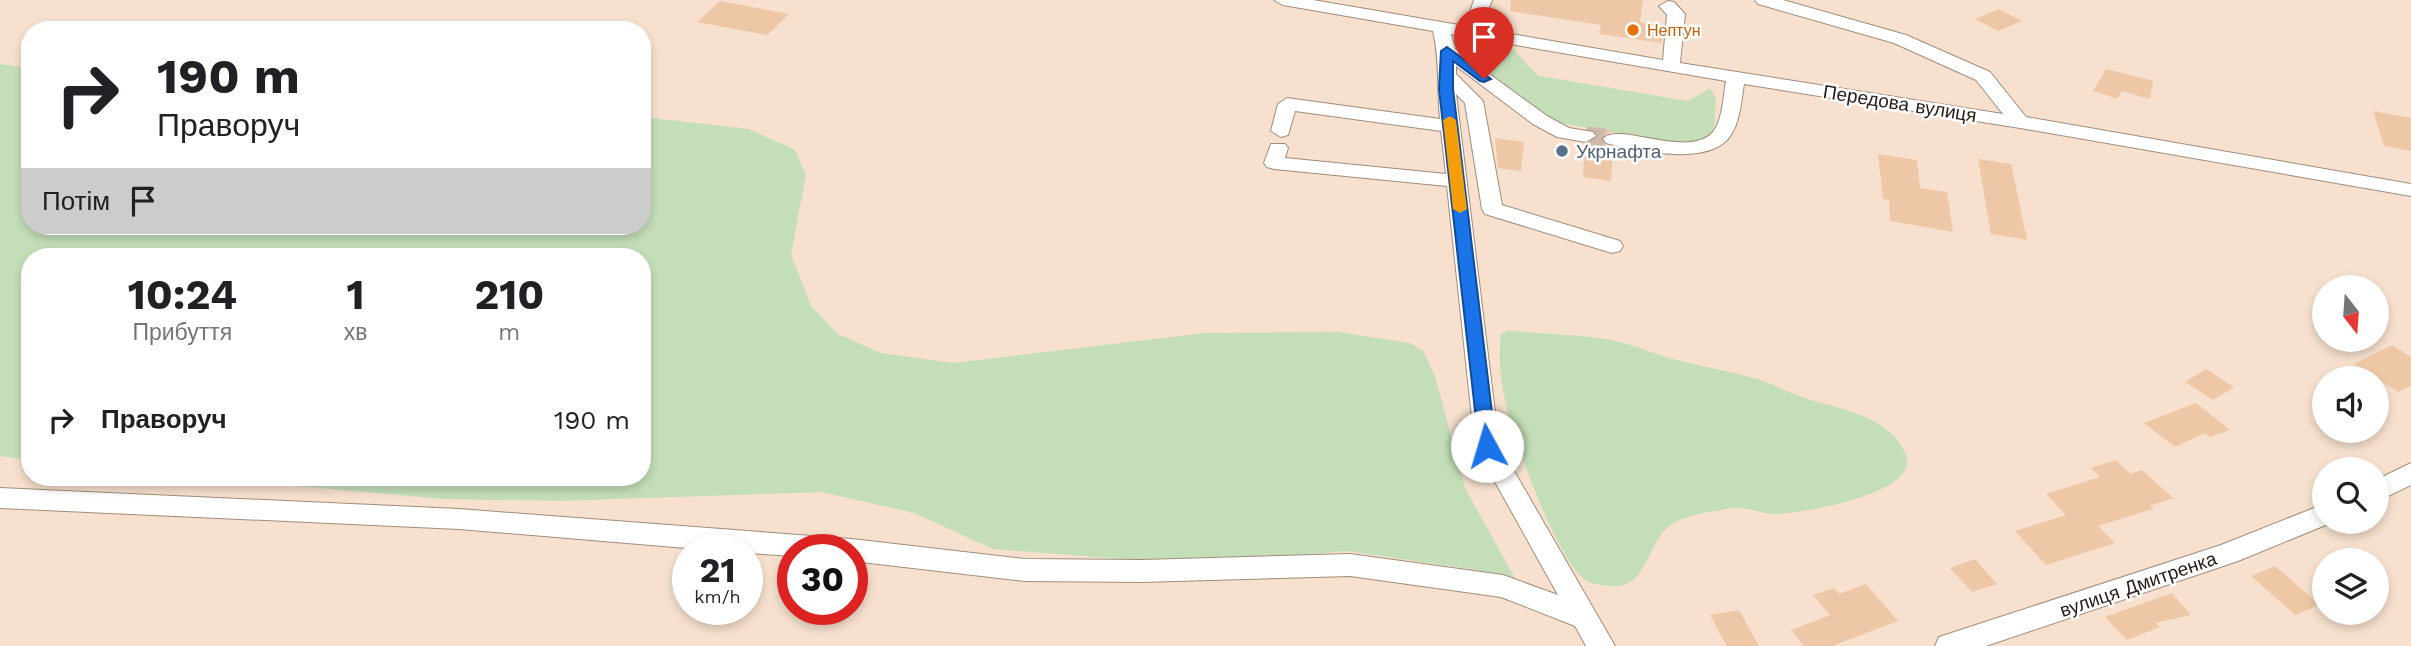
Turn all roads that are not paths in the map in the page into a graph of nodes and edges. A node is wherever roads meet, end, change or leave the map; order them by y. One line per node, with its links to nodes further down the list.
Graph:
1 (1283, 0): 5 (street, Передова вулиця)
2 (1483, 0): 7 (street)
3 (1764, 0): 12 (street)
4 (1668, 6): 9 (street)
5 (1393, 8): 6 (street, Передова вулиця)
6 (1440, 25): 7 (street, Передова вулиця); 8 (street)
7 (1472, 31): 9 (street, Передова вулиця)
8 (1447, 51): 10 (street); 14 (street)
9 (1671, 67): 11 (street, Передова вулиця)
10 (1446, 75): 13 (street); 18 (lane)
11 (1736, 77): 12 (street, Передова вулиця); 15 (street)
12 (2021, 122): 17 (street, Передова вулиця)
13 (1450, 125): 16 (street); 16 (street)
14 (1586, 136)
15 (1613, 139)
16 (1457, 181): 25 (street)
17 (2411, 190)
18 (1612, 246)
19 (2411, 473): 20 (street)
20 (2389, 485)
21 (0, 498): 23 (street)
22 (2312, 519): 27 (street, вулиця Дмитренка)
23 (777, 544)
24 (868, 552): 25 (street)
25 (1585, 618): 26 (street)
26 (1601, 646)
27 (1950, 646)

